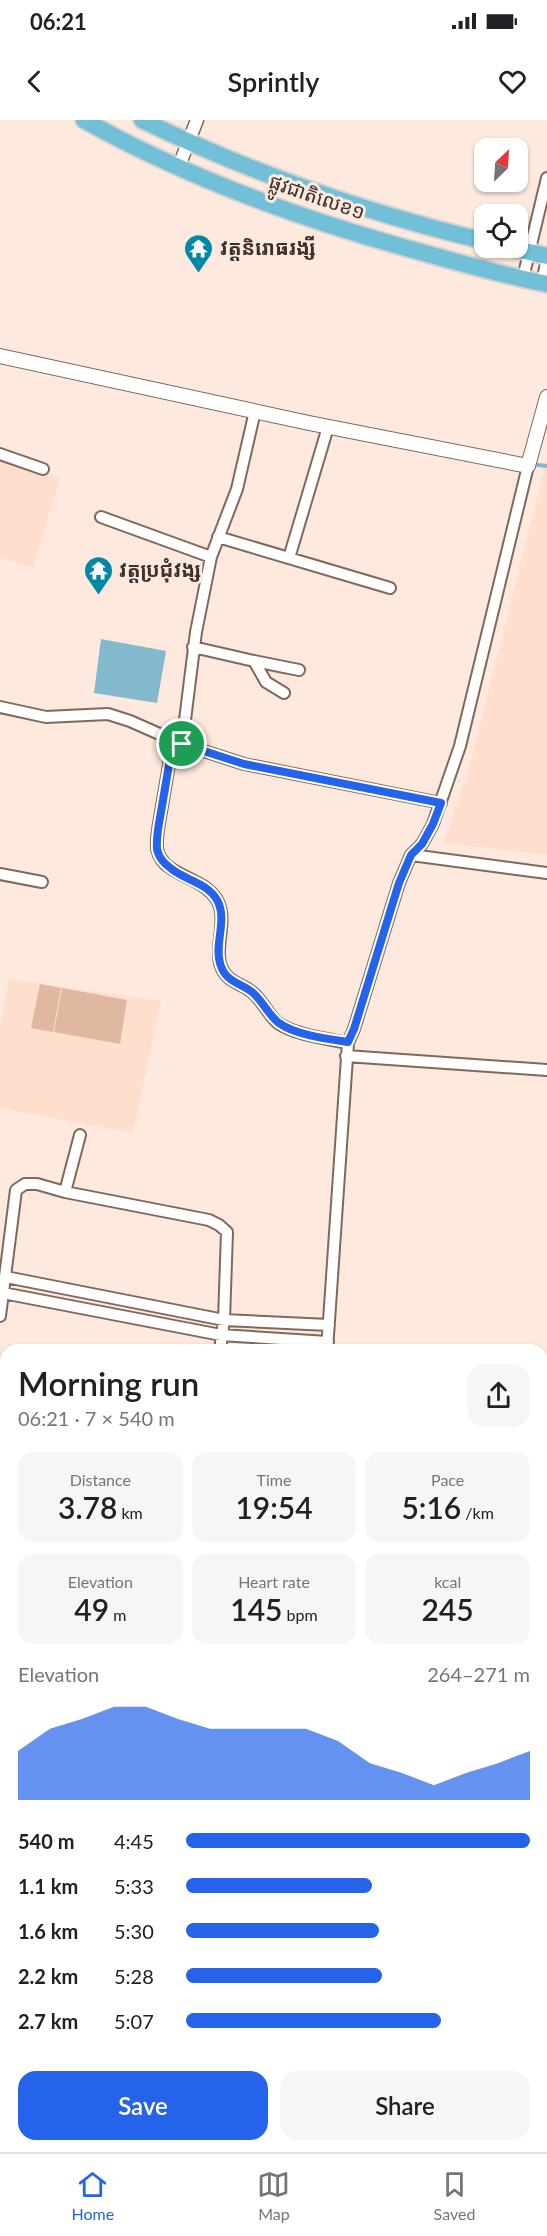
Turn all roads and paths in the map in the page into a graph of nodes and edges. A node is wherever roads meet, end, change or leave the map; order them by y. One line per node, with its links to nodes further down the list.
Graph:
1 (84, 120): 5 (highway, ផ្លូវជាតិលេខ១)
2 (142, 120): 4 (highway, ផ្លូវជាតិលេខ១)
3 (197, 120): 4 (street)
4 (189, 140): 5 (street); 7 (highway, ផ្លូវជាតិលេខ១)
5 (179, 166): 8 (highway, ផ្លូវជាតិលេខ១)
6 (547, 178): 10 (street)
7 (373, 210): 8 (highway); 9 (highway, ផ្លូវជាតិលេខ១)
8 (366, 237): 13 (highway, ផ្លូវជាតិលេខ១)
9 (474, 238)
10 (528, 252): 11 (highway)
11 (547, 257): 14 (street)
12 (527, 258): 13 (street)
13 (523, 278): 14 (highway, ផ្លូវជាតិលេខ១)
14 (544, 283)
15 (0, 356): 17 (main road)
16 (547, 397): 20 (main road)
17 (255, 411): 18 (main road); 23 (street)
18 (328, 426): 20 (main road); 25 (street)
19 (0, 454): 21 (street)
20 (528, 466): 33 (street)
21 (43, 469)
22 (101, 517): 24 (street)
23 (218, 537): 24 (street); 25 (street)
24 (211, 557): 27 (street)
25 (289, 558): 26 (street)
26 (390, 588)
27 (194, 647): 28 (street); 32 (street)
28 (254, 661): 29 (street); 30 (street)
29 (299, 670)
30 (284, 693)
31 (0, 707): 32 (street)
32 (177, 742): 33 (street); 38 (street)
33 (441, 803): 34 (street)
34 (411, 855): 35 (street); 38 (street)
35 (547, 873)
36 (0, 874): 37 (street)
37 (42, 882)
38 (348, 1042): 39 (street)
39 (346, 1056): 40 (street); 47 (street)
40 (547, 1070)
41 (80, 1135): 42 (street)
42 (65, 1192): 43 (street); 46 (street)
43 (6, 1276): 44 (street); 46 (street)
44 (3, 1293): 45 (street); 48 (street)
45 (0, 1316)
46 (224, 1320): 47 (street); 48 (street)
47 (329, 1325): 51 (street)
48 (221, 1335): 49 (street); 50 (street)
49 (220, 1344)
50 (309, 1344)
51 (328, 1344)

